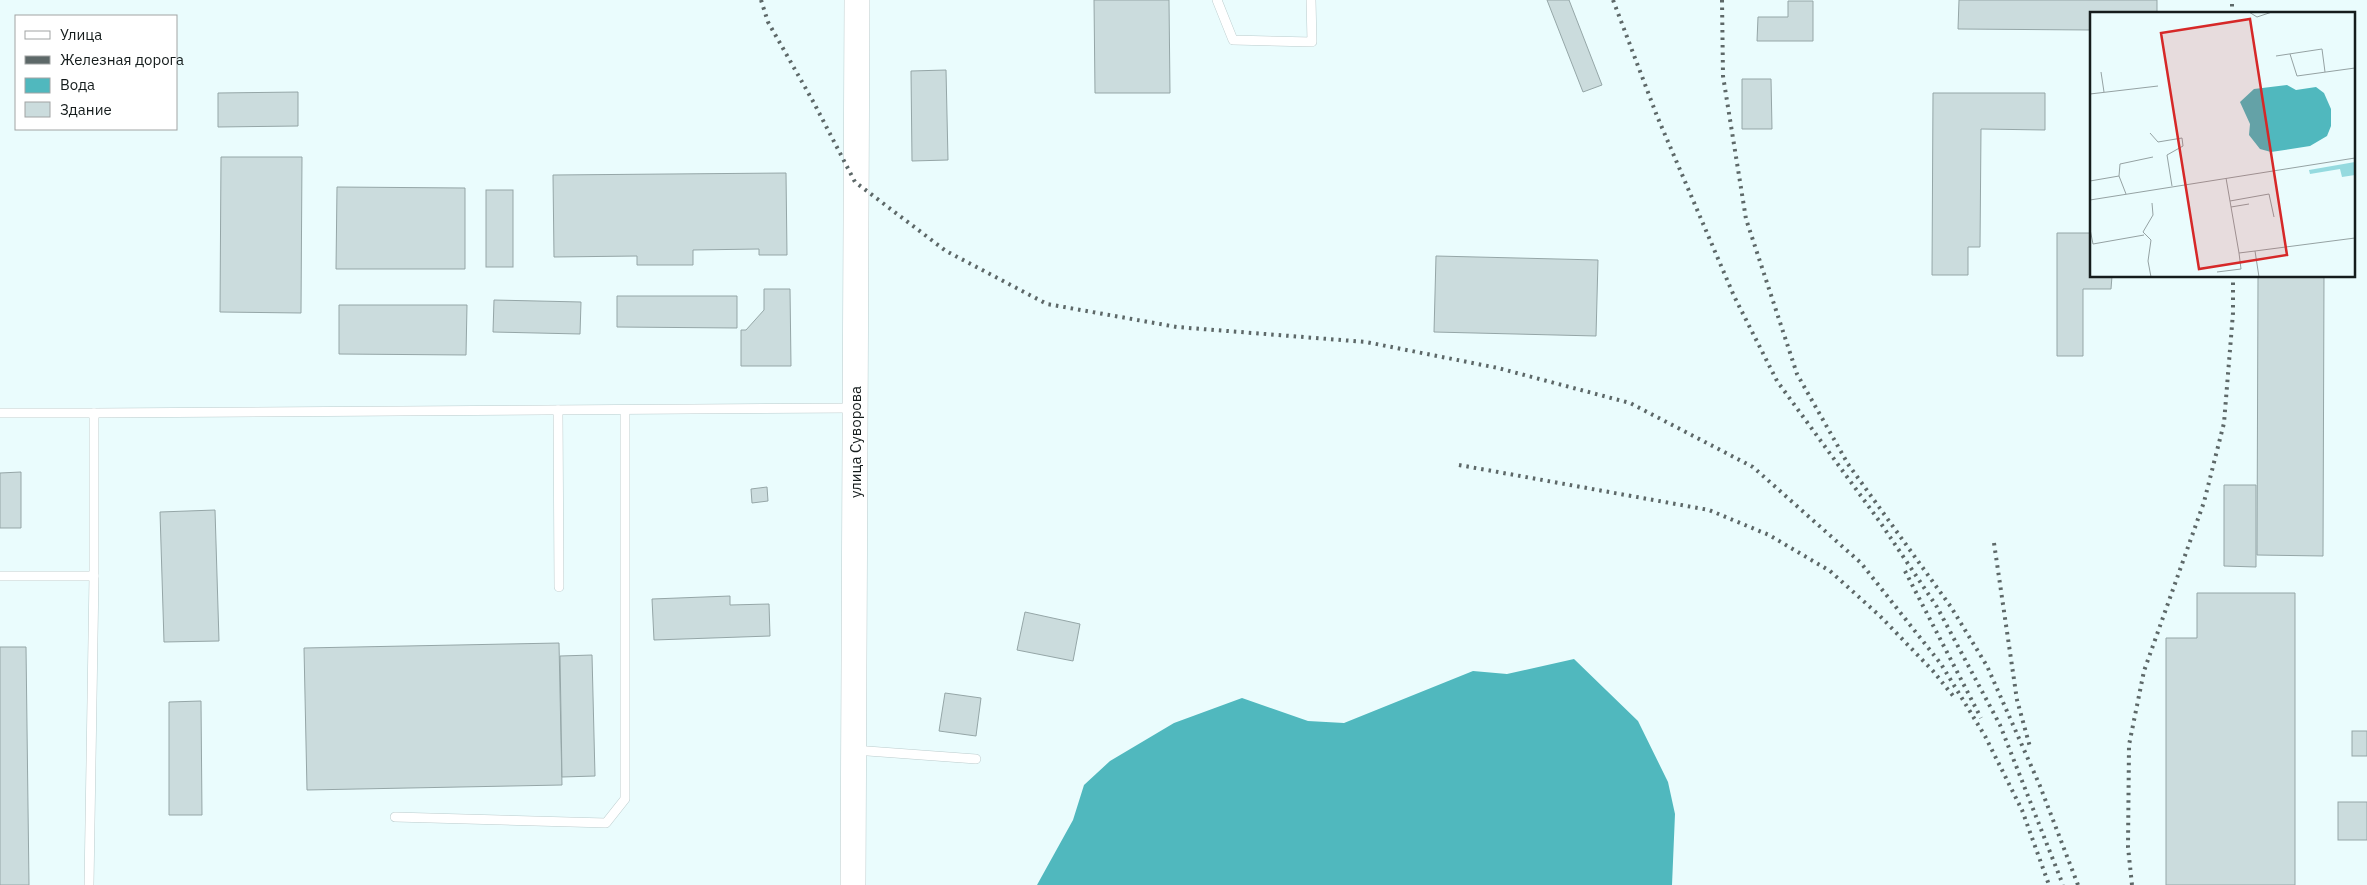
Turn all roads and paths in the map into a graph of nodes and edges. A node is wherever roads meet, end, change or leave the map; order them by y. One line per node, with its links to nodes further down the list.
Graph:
1 (857, 0): 4 (main road, улица Суворова)
2 (1218, 0): 3 (lane)
3 (1311, 0)
4 (855, 408): 6 (lane); 12 (main road, улица Суворова)
5 (558, 410): 6 (lane); 8 (lane); 11 (lane)
6 (625, 410): 14 (lane)
7 (0, 413): 8 (lane)
8 (94, 413): 10 (lane)
9 (0, 576): 10 (lane)
10 (94, 576): 15 (lane)
11 (559, 587)
12 (854, 750): 13 (lane); 16 (main road, улица Суворова)
13 (976, 759)
14 (395, 816)
15 (89, 885)
16 (853, 885)

